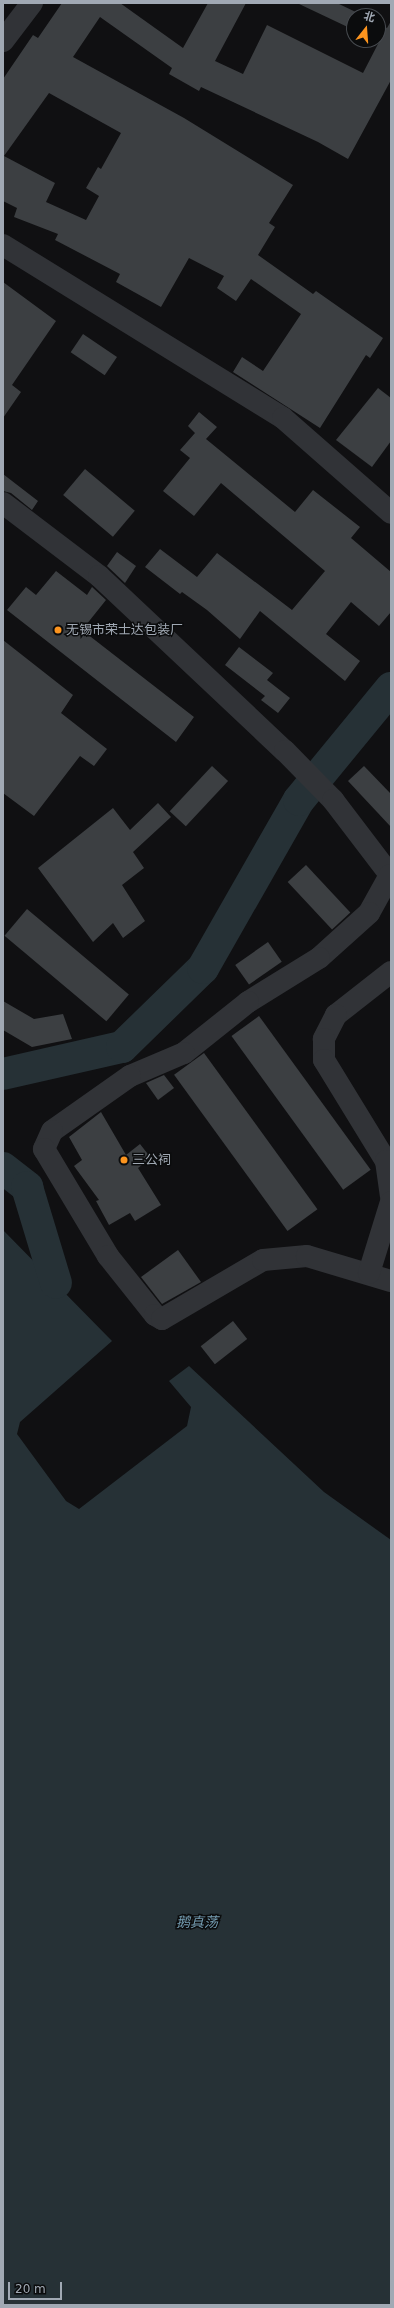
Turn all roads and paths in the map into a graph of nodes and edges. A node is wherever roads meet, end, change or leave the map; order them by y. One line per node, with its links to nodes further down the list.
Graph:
1 (32, 3): 2 (street)
2 (3, 41)
3 (3, 245): 5 (street)
4 (3, 502): 6 (street)
5 (391, 513)
6 (390, 876): 10 (street)
7 (391, 972): 8 (street)
8 (391, 1196)
9 (391, 1202): 10 (street)
10 (369, 1273): 11 (street)
11 (391, 1281)

